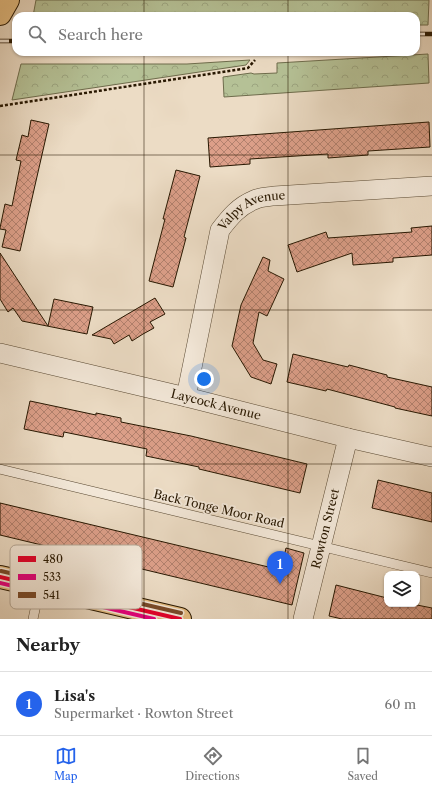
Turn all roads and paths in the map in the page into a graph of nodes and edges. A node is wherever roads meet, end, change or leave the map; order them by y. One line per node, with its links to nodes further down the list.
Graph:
1 (8, 0): 2 (main road)
2 (0, 14)
3 (255, 60): 4 (path)
4 (0, 106)
5 (432, 186): 7 (street, Valpy Avenue)
6 (0, 353): 7 (street, Laycock Avenue)
7 (186, 397): 8 (street, Laycock Avenue)
8 (348, 438): 9 (street, Laycock Avenue); 11 (street, Rowton Street)
9 (432, 457)
10 (0, 469): 11 (lane, Back Tonge Moor Road)
11 (321, 546): 12 (lane, Back Tonge Moor Road); 19 (street, Rowton Street)
12 (432, 573)
13 (0, 577): 14 (main road)
14 (10, 579)
15 (35, 609): 17 (lane)
16 (138, 609): 18 (main road)
17 (33, 619)
18 (180, 619)
19 (303, 619)

